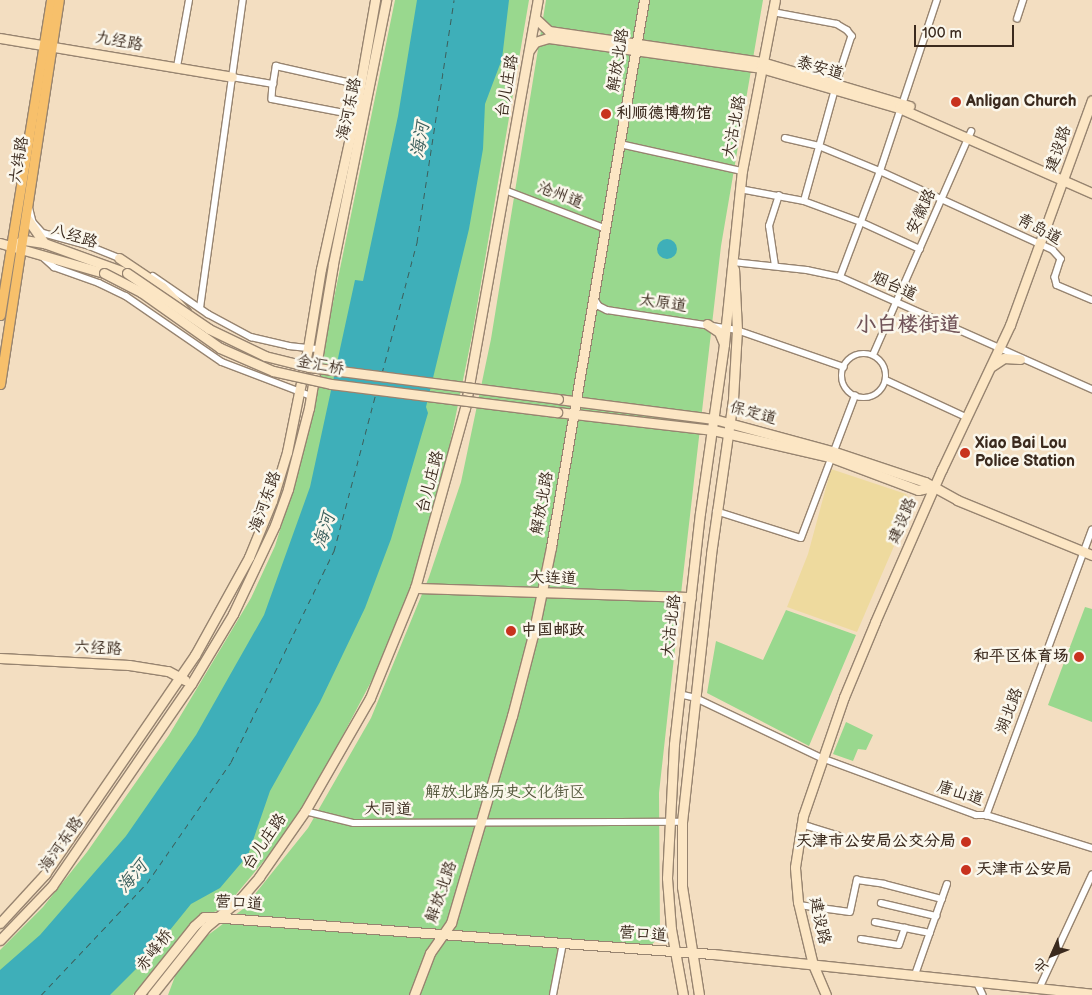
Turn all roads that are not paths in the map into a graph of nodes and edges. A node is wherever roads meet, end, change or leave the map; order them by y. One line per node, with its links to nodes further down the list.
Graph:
1 (51, 0): 16 (main road, 六纬路)
2 (59, 0): 17 (main road, 六纬路)
3 (189, 0): 22 (street)
4 (243, 0): 24 (street)
5 (375, 0): 26 (street, 海河东路)
6 (386, 0): 72 (street, 海河东路)
7 (538, 0): 13 (street, 台儿庄路)
8 (644, 0): 18 (street, 解放北路)
9 (775, 0): 12 (street, 大沽北路)
10 (937, 0): 29 (street)
11 (1024, 0): 14 (street)
12 (773, 12): 21 (street, 大沽北路); 27 (street)
13 (535, 18): 18 (street, 泰安道); 20 (street, 台儿庄路)
14 (1017, 19)
15 (0, 38): 16 (street, 九经路)
16 (43, 44): 17 (street, 九经路); 53 (main road, 六纬路)
17 (53, 45): 22 (street, 九经路); 45 (main road, 六纬路)
18 (637, 45): 19 (street, 泰安道); 21 (street, 泰安道); 23 (street, 解放北路)
19 (615, 46): 20 (street, 泰安道); 23 (street)
20 (529, 52): 40 (street, 台儿庄路)
21 (762, 65): 27 (street, 泰安道); 35 (street, 大沽北路)
22 (177, 67): 24 (street, 九经路)
23 (633, 70): 33 (street, 解放北路)
24 (232, 77): 25 (street); 65 (street)
25 (273, 84): 26 (street); 30 (street)
26 (361, 85): 30 (street, 海河东路)
27 (836, 86): 29 (street, 泰安道); 34 (street)
28 (1092, 100): 37 (street, 建设路)
29 (900, 105): 31 (street, 泰安道); 36 (street)
30 (356, 115): 71 (street, 海河东路)
31 (970, 135): 37 (street, 泰安道); 43 (street, 安徽路)
32 (785, 138): 34 (street, 青岛道)
33 (620, 144): 35 (street); 48 (street, 解放北路)
34 (819, 146): 36 (street, 青岛道); 44 (street)
35 (742, 171): 39 (street, 大沽北路)
36 (880, 171): 43 (street, 青岛道); 47 (street)
37 (1066, 178): 38 (street, 泰安道); 41 (street, 泰安道); 52 (street, 建设路)
38 (1092, 187)
39 (740, 189): 42 (street); 57 (street, 大沽北路)
40 (505, 190): 48 (street, 沧州道); 101 (street, 台儿庄路)
41 (1092, 193)
42 (779, 196): 44 (street); 58 (street)
43 (943, 200): 52 (street, 青岛道); 54 (street, 安徽路)
44 (804, 201): 47 (street)
45 (28, 203): 46 (main road, 六纬路); 56 (street)
46 (26, 217): 50 (street); 51 (main road, 六纬路)
47 (861, 222): 54 (street); 61 (street)
48 (604, 228): 62 (street, 解放北路)
49 (0, 243): 53 (street)
50 (44, 243): 51 (street, 八经路); 59 (street, 八经路)
51 (23, 244): 53 (street, 八经路); 55 (street, 八经路); 80 (main road, 六纬路)
52 (1041, 244): 63 (street, 青岛道); 73 (street, 建设路)
53 (11, 246): 66 (main road, 六纬路)
54 (920, 249): 64 (street, 安徽路)
55 (37, 252): 60 (street, 八经路); 82 (street)
56 (118, 258): 59 (street); 65 (street)
57 (733, 262): 58 (street, 烟台道); 68 (street, 大沽北路); 69 (street, 大沽北路)
58 (775, 266): 61 (street, 烟台道)
59 (129, 270): 85 (street, 金汇桥, bridge)
60 (104, 273): 88 (street, 金汇桥, bridge)
61 (840, 277): 64 (street, 烟台道)
62 (593, 295): 67 (street, 太原道); 79 (street, 解放北路)
63 (1092, 300)
64 (896, 302): 73 (street, 烟台道); 74 (street, 安徽路)
65 (200, 308): 71 (street)
66 (0, 315)
67 (707, 324): 68 (street, 太原道); 70 (street)
68 (726, 328): 69 (street, 太原道); 70 (street, 大沽北路)
69 (737, 330): 76 (street, 太原道); 86 (street, 大沽北路)
70 (724, 344): 92 (street, 大沽北路)
71 (308, 348): 72 (street); 82 (street, 海河东路)
72 (319, 349): 83 (street, 海河东路)
73 (998, 350): 75 (street, 烟台道); 77 (street, 建设路)
74 (873, 355): 76 (street); 78 (street)
75 (1020, 359): 77 (street); 81 (street, 烟台道)
76 (844, 367): 84 (street)
77 (987, 372): 89 (street, 建设路)
78 (886, 380): 84 (street); 89 (street)
79 (579, 383): 85 (street); 87 (street, 解放北路)
80 (0, 384)
81 (1092, 389)
82 (299, 393): 83 (street); 105 (street, 海河东路)
83 (311, 396): 106 (street, 海河东路)
84 (855, 396): 95 (street)
85 (558, 399): 87 (street)
86 (733, 399): 91 (street, 大沽北路); 92 (street)
87 (576, 400): 88 (street, 解放北路); 90 (street)
88 (574, 413): 90 (street); 102 (street, 解放北路)
89 (966, 417): 97 (street, 建设路)
90 (690, 420): 92 (street); 94 (street)
91 (729, 422): 92 (street, 保定道); 93 (street, 大沽北路); 95 (street, 保定道)
92 (714, 424): 93 (street, 保定道); 94 (street, 大沽北路); 96 (street)
93 (728, 433): 95 (street, 保定道); 96 (street, 大沽北路)
94 (710, 449): 103 (street, 大沽北路)
95 (831, 454): 97 (street, 保定道); 98 (street)
96 (724, 456): 98 (street, 大沽北路)
97 (934, 487): 100 (street, 保定道); 109 (street, 建设路)
98 (716, 511): 108 (street, 大沽北路)
99 (1092, 530): 100 (street, 湖北路)
100 (1088, 554): 111 (street, 湖北路)
101 (415, 588): 102 (street, 大连道); 110 (street, 台儿庄路)
102 (542, 594): 103 (street, 大连道); 114 (street, 解放北路)
103 (690, 597): 107 (street, 大沽北路)
104 (0, 658): 105 (street, 六经路)
105 (180, 677): 106 (street, 六经路); 128 (street, 海河东路)
106 (191, 684): 134 (street, 海河东路)
107 (679, 694): 108 (street, 唐山道); 112 (street, 大沽北路)
108 (696, 698): 109 (street, 唐山道); 113 (street, 大沽北路)
109 (822, 758): 111 (street, 唐山道); 115 (street, 建设路)
110 (305, 811): 114 (street, 大同道); 120 (street, 台儿庄路)
111 (986, 816): 117 (street, 唐山道)
112 (668, 822): 113 (street, 大同道); 114 (street, 大同道); 136 (street, 大沽北路)
113 (682, 822): 137 (street, 大沽北路)
114 (481, 824): 132 (street, 解放北路)
115 (801, 824): 116 (street); 123 (street, 建设路)
116 (838, 835)
117 (1092, 849)
118 (1092, 875): 141 (street)
119 (947, 884): 121 (street)
120 (241, 898): 125 (street, 台儿庄路); 126 (street)
121 (942, 899): 123 (street); 124 (street)
122 (881, 903): 124 (street)
123 (799, 905): 138 (street, 建设路)
124 (936, 916): 131 (street)
125 (218, 917): 126 (street, 营口道); 129 (street, 营口道); 144 (street, 台儿庄路)
126 (244, 919): 132 (street, 营口道)
127 (875, 922): 130 (street)
128 (0, 923)
129 (194, 926): 143 (street, 赤峰桥)
130 (905, 928): 131 (street); 133 (street)
131 (930, 933): 139 (street)
132 (443, 936): 135 (street, 营口道); 145 (street, 解放北路)
133 (861, 939)
134 (0, 940)
135 (563, 944): 136 (street, 营口道); 146 (street)
136 (675, 952): 137 (street, 营口道); 147 (street, 大沽北路)
137 (691, 952): 138 (street, 营口道); 148 (street, 大沽北路)
138 (813, 965): 139 (street, 营口道); 149 (street, 建设路)
139 (915, 975): 140 (street, 营口道)
140 (977, 982): 141 (street, 营口道); 150 (street)
141 (1039, 989): 142 (street, 营口道)
142 (1092, 994)
143 (139, 995)
144 (152, 995)
145 (414, 995)
146 (554, 995)
147 (682, 995)
148 (699, 995)
149 (826, 995)
150 (983, 995)

